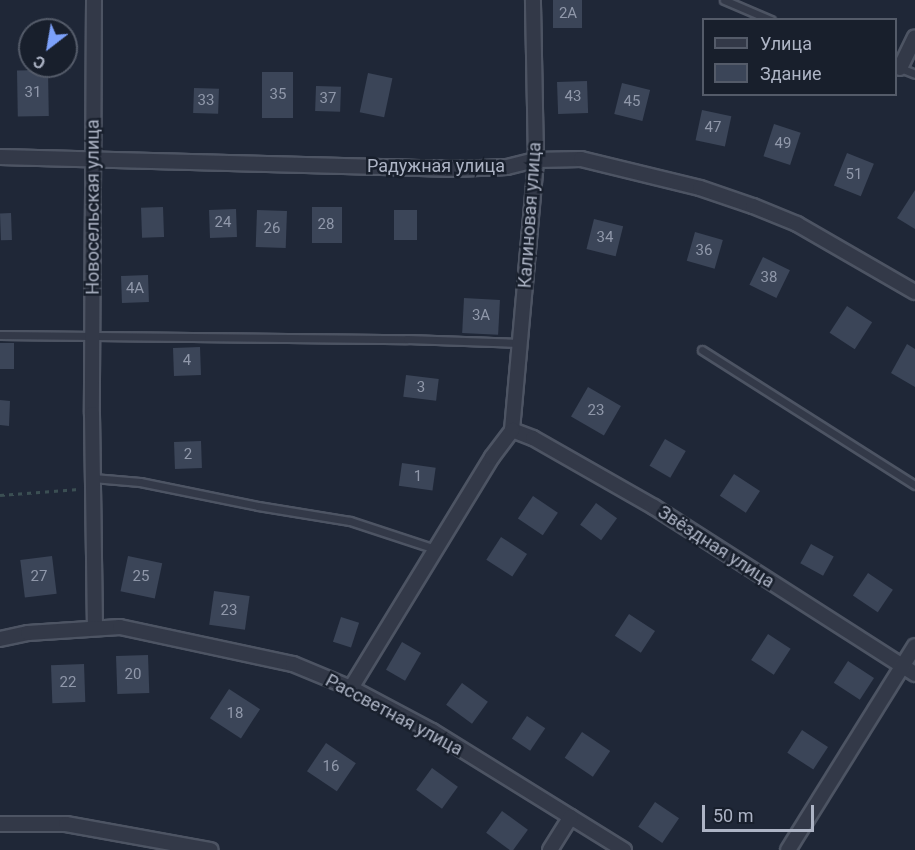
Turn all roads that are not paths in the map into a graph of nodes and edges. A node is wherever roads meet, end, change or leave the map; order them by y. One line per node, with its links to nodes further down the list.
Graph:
1 (94, 0): 9 (street, Новосельская улица)
2 (533, 0): 10 (street, Калиновая улица)
3 (724, 0): 4 (lane)
4 (766, 18)
5 (915, 38): 6 (street)
6 (898, 67): 7 (lane)
7 (915, 74)
8 (0, 157): 9 (street, Радужная улица)
9 (93, 158): 10 (street, Радужная улица); 13 (street, Новосельская улица)
10 (536, 159): 11 (street, Радужная улица); 14 (street, Калиновая улица)
11 (915, 292)
12 (0, 335): 13 (lane)
13 (92, 336): 14 (lane); 17 (street, Новосельская улица)
14 (520, 343): 16 (street, Калиновая улица)
15 (702, 350): 18 (lane)
16 (512, 430): 19 (street); 23 (street, Звёздная улица)
17 (93, 482): 19 (lane); 20 (street, Новосельская улица)
18 (915, 485)
19 (435, 549): 25 (street)
20 (95, 628): 21 (street, Рассветная улица); 25 (street, Рассветная улица)
21 (0, 639)
22 (915, 646): 23 (street)
23 (902, 666): 24 (street, Звёздная улица); 31 (street)
24 (915, 674)
25 (351, 688): 26 (street, Рассветная улица)
26 (571, 817): 29 (street); 30 (street, Рассветная улица)
27 (0, 824): 28 (street)
28 (211, 850)
29 (550, 850)
30 (624, 850)
31 (788, 850)

